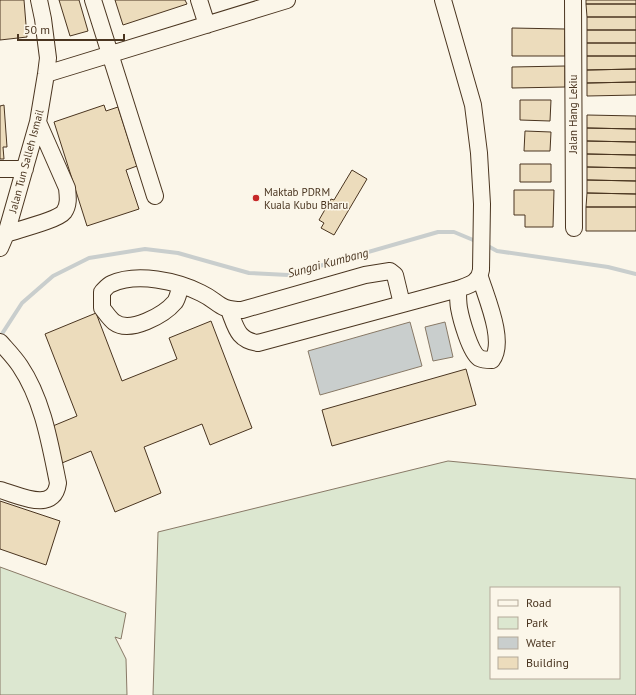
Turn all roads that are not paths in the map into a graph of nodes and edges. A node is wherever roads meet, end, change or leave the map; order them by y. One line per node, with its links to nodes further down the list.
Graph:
1 (39, 0): 9 (street, Jalan Tun Salleh Ismail)
2 (92, 0): 8 (street)
3 (199, 0): 7 (street)
4 (286, 0): 7 (street)
5 (443, 0): 16 (street)
6 (573, 0): 14 (street, Jalan Hang Lekiu)
7 (207, 25): 8 (street)
8 (109, 55): 9 (street); 13 (street)
9 (46, 74): 10 (street, Jalan Tun Salleh Ismail)
10 (38, 122): 12 (street, Jalan Tun Salleh Ismail); 15 (street)
11 (0, 169): 12 (street)
12 (25, 169): 15 (street, Jalan Tun Salleh Ismail)
13 (155, 196)
14 (574, 228)
15 (3, 241)
16 (480, 273): 18 (street); 18 (street)
17 (181, 285): 17 (street); 20 (street)
18 (458, 289): 19 (street)
19 (402, 304): 20 (street); 20 (street)
20 (229, 310)
21 (0, 342): 22 (street)
22 (0, 490)

